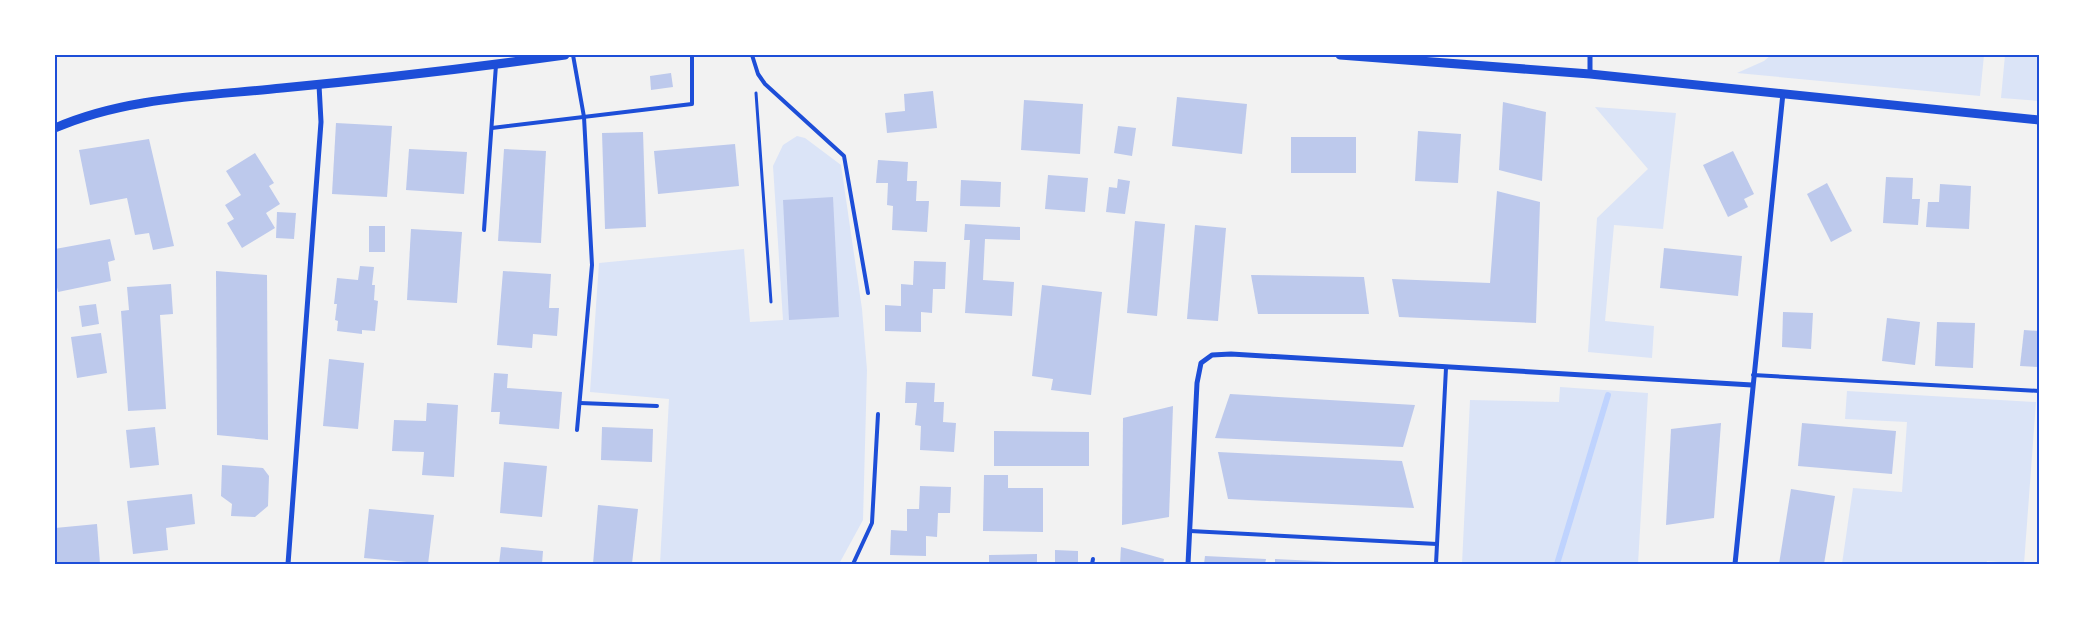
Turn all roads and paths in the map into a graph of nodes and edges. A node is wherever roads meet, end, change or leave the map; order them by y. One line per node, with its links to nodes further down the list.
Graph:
1 (565, 55): 7 (street)
2 (573, 55): 12 (lane)
3 (692, 55): 12 (lane)
4 (752, 55): 17 (lane)
5 (1340, 55): 8 (street)
6 (1590, 55): 8 (street)
7 (496, 65): 9 (street); 15 (lane)
8 (1590, 74): 11 (street)
9 (319, 85): 14 (street); 29 (street)
10 (756, 90): 18 (path)
11 (1783, 92): 13 (street); 20 (street)
12 (584, 117): 15 (lane); 23 (lane)
13 (2039, 120)
14 (55, 128)
15 (492, 128): 16 (lane)
16 (484, 230)
17 (868, 293)
18 (771, 302)
19 (1446, 368): 21 (street); 27 (street); 28 (lane)
20 (1753, 375): 21 (street); 22 (lane)
21 (1752, 385): 33 (street)
22 (2039, 391)
23 (580, 403): 24 (lane); 26 (lane)
24 (657, 406)
25 (878, 414): 30 (lane)
26 (577, 430)
27 (1190, 531): 28 (lane); 31 (street)
28 (1437, 544): 32 (lane)
29 (288, 564)
30 (853, 564)
31 (1188, 564)
32 (1436, 564)
33 (1735, 564)

